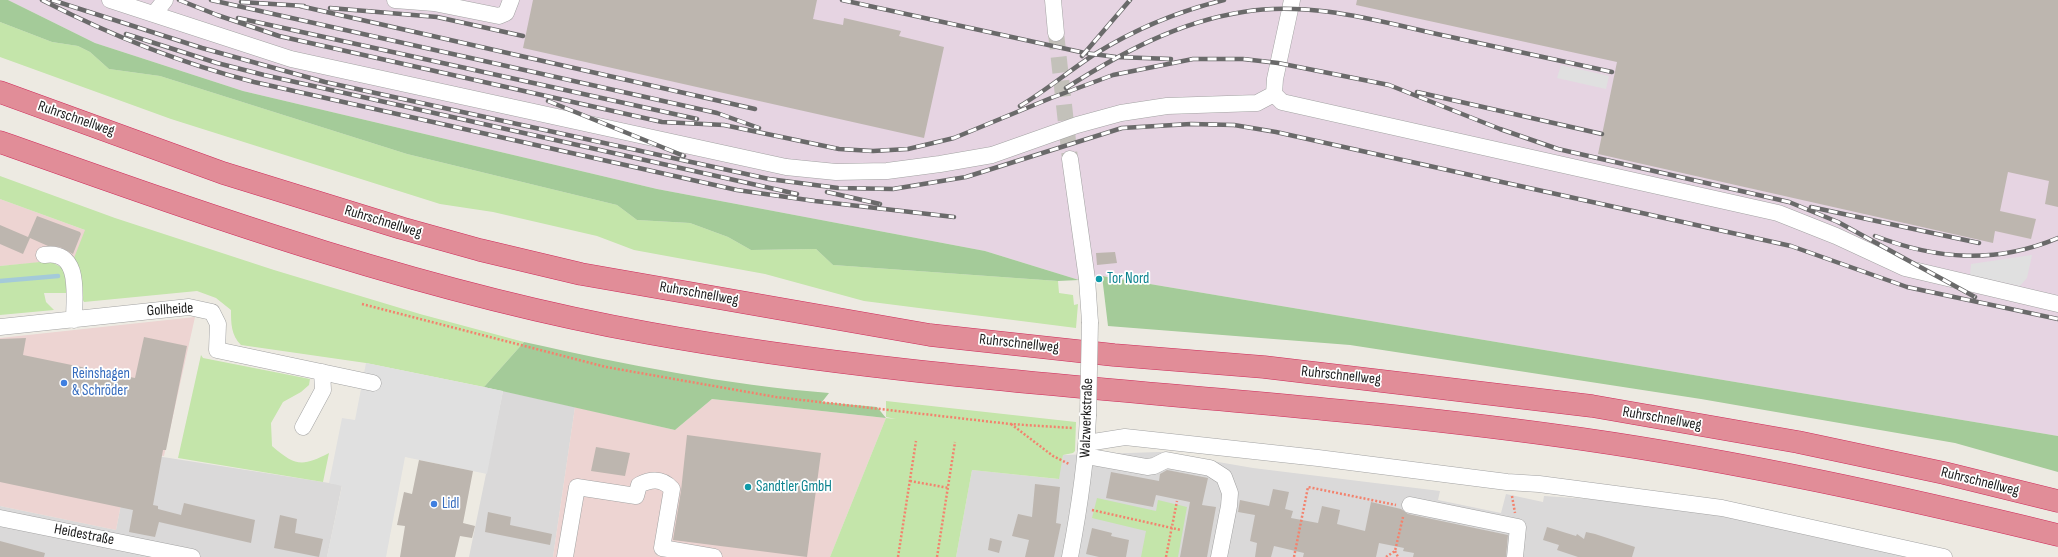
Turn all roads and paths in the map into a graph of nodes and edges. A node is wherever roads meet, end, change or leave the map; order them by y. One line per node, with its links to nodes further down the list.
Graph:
1 (110, 0): 7 (street)
2 (165, 0): 7 (street)
3 (396, 0): 4 (street)
4 (511, 0)
5 (1053, 0): 8 (street)
6 (1292, 0): 10 (street)
7 (154, 14): 10 (street)
8 (1056, 33)
9 (0, 92): 28 (highway, Ruhrschnellweg)
10 (1274, 94): 15 (street)
11 (0, 142): 34 (highway)
12 (1070, 159): 24 (street, Walzwerkstraße, bridge)
13 (44, 255): 16 (street)
14 (362, 304): 20 (path)
15 (2058, 304)
16 (74, 320): 17 (street, Gollheide); 18 (street, Gollheide)
17 (0, 327)
18 (322, 372): 19 (street, Gollheide); 21 (street)
19 (373, 383)
20 (1010, 424): 24 (path); 24 (path)
21 (303, 427)
22 (916, 441): 25 (path)
23 (955, 442): 26 (path)
24 (1086, 443): 30 (street, Walzwerkstraße); 44 (street); 48 (street)
25 (910, 481): 26 (path); 40 (path)
26 (949, 488): 41 (path)
27 (1177, 501): 32 (path)
28 (2058, 502)
29 (1407, 506): 35 (path); 36 (street); 45 (path)
30 (1080, 508): 32 (path); 42 (street, Walzwerkstraße)
31 (0, 518): 37 (street, Heidestraße)
32 (1172, 528): 33 (path); 43 (path)
33 (1181, 530)
34 (2058, 535)
35 (1395, 551): 46 (path); 47 (path)
36 (1518, 556)
37 (192, 557)
38 (564, 557): 39 (street)
39 (714, 557)
40 (898, 557)
41 (937, 557)
42 (1070, 557)
43 (1166, 557)
44 (1219, 557)
45 (1294, 557)
46 (1386, 557)
47 (1398, 557)
48 (1944, 557)

